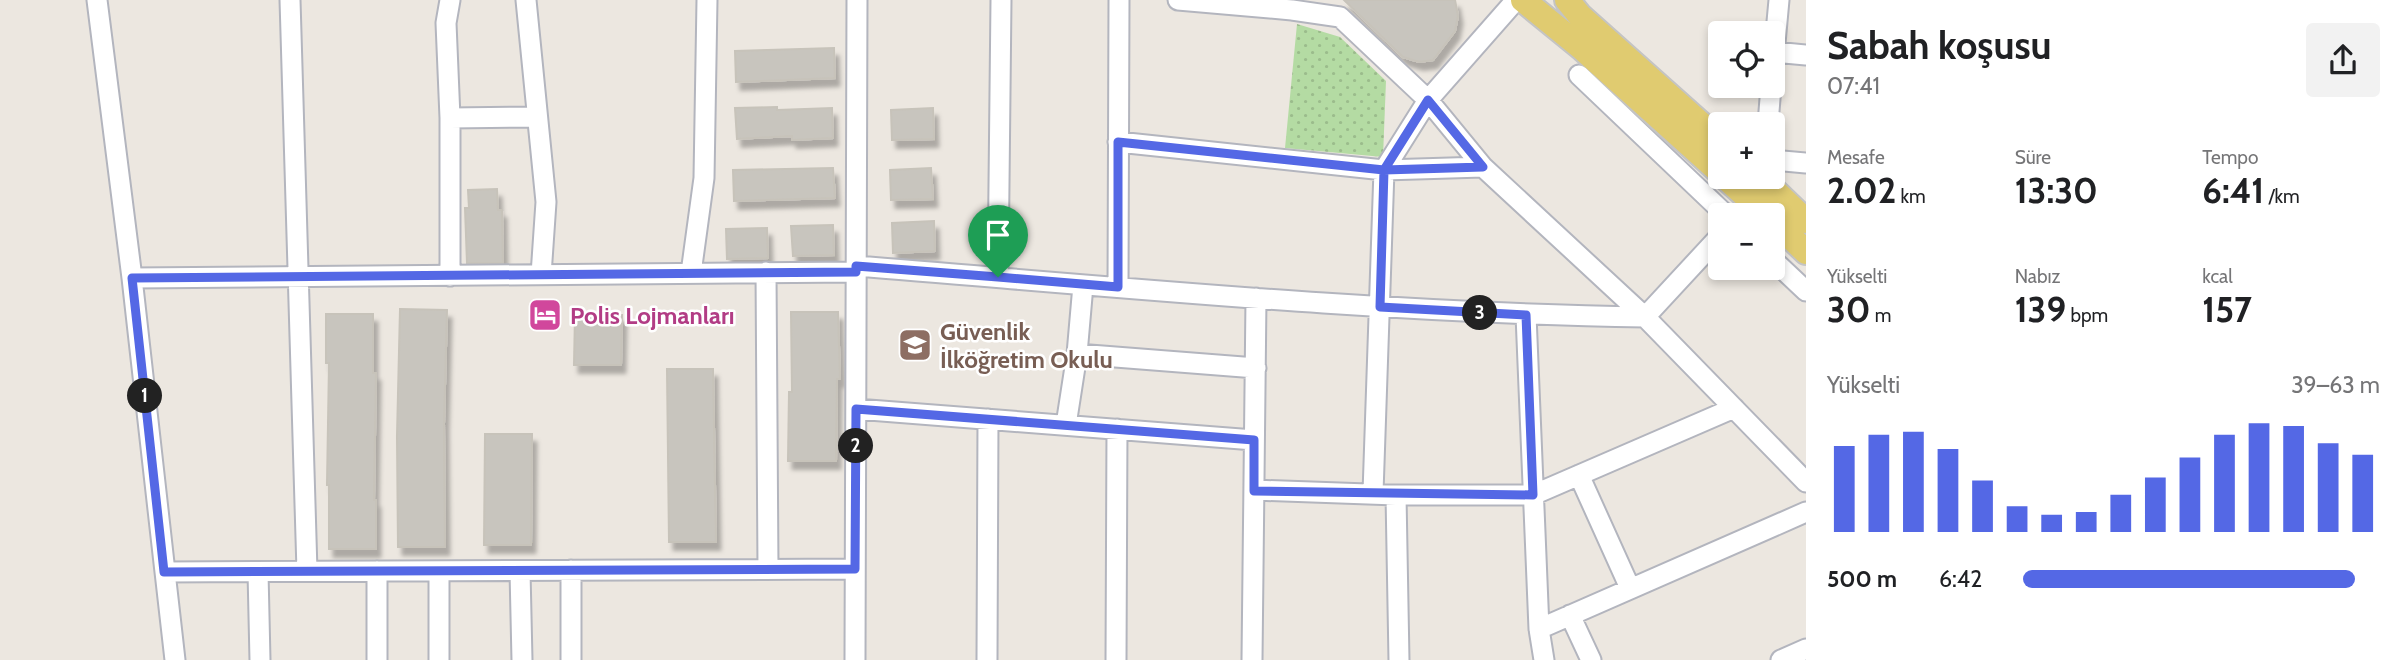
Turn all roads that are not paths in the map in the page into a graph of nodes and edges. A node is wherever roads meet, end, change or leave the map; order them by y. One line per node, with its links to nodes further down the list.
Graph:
1 (97, 0): 43 (street)
2 (290, 0): 44 (street)
3 (450, 0): 20 (street)
4 (526, 0): 19 (street)
5 (707, 0): 39 (street)
6 (857, 0): 36 (street)
7 (1001, 0): 42 (street)
8 (1119, 0): 22 (street)
9 (1178, 0): 18 (street)
10 (1516, 0): 18 (street)
11 (1523, 0): 23 (main road)
12 (1567, 0): 21 (main road)
13 (1779, 0): 14 (street)
14 (1777, 21)
15 (1785, 53): 16 (street)
16 (1806, 55)
17 (1579, 75): 30 (street)
18 (1428, 100): 26 (street); 27 (street)
19 (536, 117): 20 (street); 40 (street)
20 (450, 118): 41 (street)
21 (1708, 130)
22 (1118, 142): 27 (street); 46 (street)
23 (1708, 161)
24 (1785, 161): 25 (street)
25 (1806, 163)
26 (1483, 167): 27 (street); 51 (street)
27 (1384, 170): 49 (street)
28 (1736, 189): 31 (main road)
29 (1773, 189): 32 (main road)
30 (1713, 203)
31 (1749, 203)
32 (1806, 220)
33 (1785, 235): 35 (main road)
34 (1708, 249): 51 (street)
35 (1806, 252)
36 (856, 269): 38 (street); 42 (street); 55 (street)
37 (1785, 271): 47 (street)
38 (766, 272): 39 (street); 67 (street)
39 (691, 273): 40 (street)
40 (541, 275): 41 (street)
41 (450, 276): 44 (street)
42 (998, 277): 45 (street)
43 (132, 278): 44 (street); 74 (street)
44 (298, 278): 71 (street)
45 (1083, 285): 46 (street); 52 (street)
46 (1118, 287): 48 (street)
47 (1806, 291)
48 (1256, 298): 49 (street); 53 (street)
49 (1380, 307): 50 (street); 63 (street)
50 (1526, 315): 51 (street); 65 (street)
51 (1645, 317): 54 (street)
52 (1077, 354): 53 (street); 57 (street)
53 (1256, 368): 59 (street)
54 (1734, 408): 60 (street); 61 (street)
55 (856, 409): 56 (street); 68 (street)
56 (988, 419): 57 (street); 87 (street)
57 (1066, 425): 58 (street)
58 (1117, 429): 59 (street); 88 (street)
59 (1254, 440): 62 (street)
60 (1579, 475): 65 (street); 76 (street)
61 (1806, 481)
62 (1254, 491): 63 (street); 89 (street)
63 (1373, 493): 64 (street)
64 (1396, 495): 65 (street); 90 (street)
65 (1533, 495): 78 (street)
66 (1806, 512): 76 (street)
67 (768, 569): 68 (street); 70 (street)
68 (855, 569): 86 (street)
69 (520, 570): 70 (street); 73 (street); 84 (street)
70 (572, 570): 85 (street)
71 (307, 571): 72 (street); 75 (street)
72 (377, 571): 73 (street); 82 (street)
73 (439, 571): 83 (street)
74 (164, 572): 75 (street); 80 (street)
75 (258, 572): 81 (street)
76 (1630, 588): 77 (street)
77 (1570, 615): 78 (street); 92 (street)
78 (1539, 629): 91 (street)
79 (1806, 649): 93 (street)
80 (175, 660)
81 (260, 660)
82 (377, 660)
83 (439, 660)
84 (522, 660)
85 (571, 660)
86 (855, 660)
87 (987, 660)
88 (1116, 660)
89 (1252, 660)
90 (1399, 660)
91 (1544, 660)
92 (1591, 660)
93 (1781, 660)

